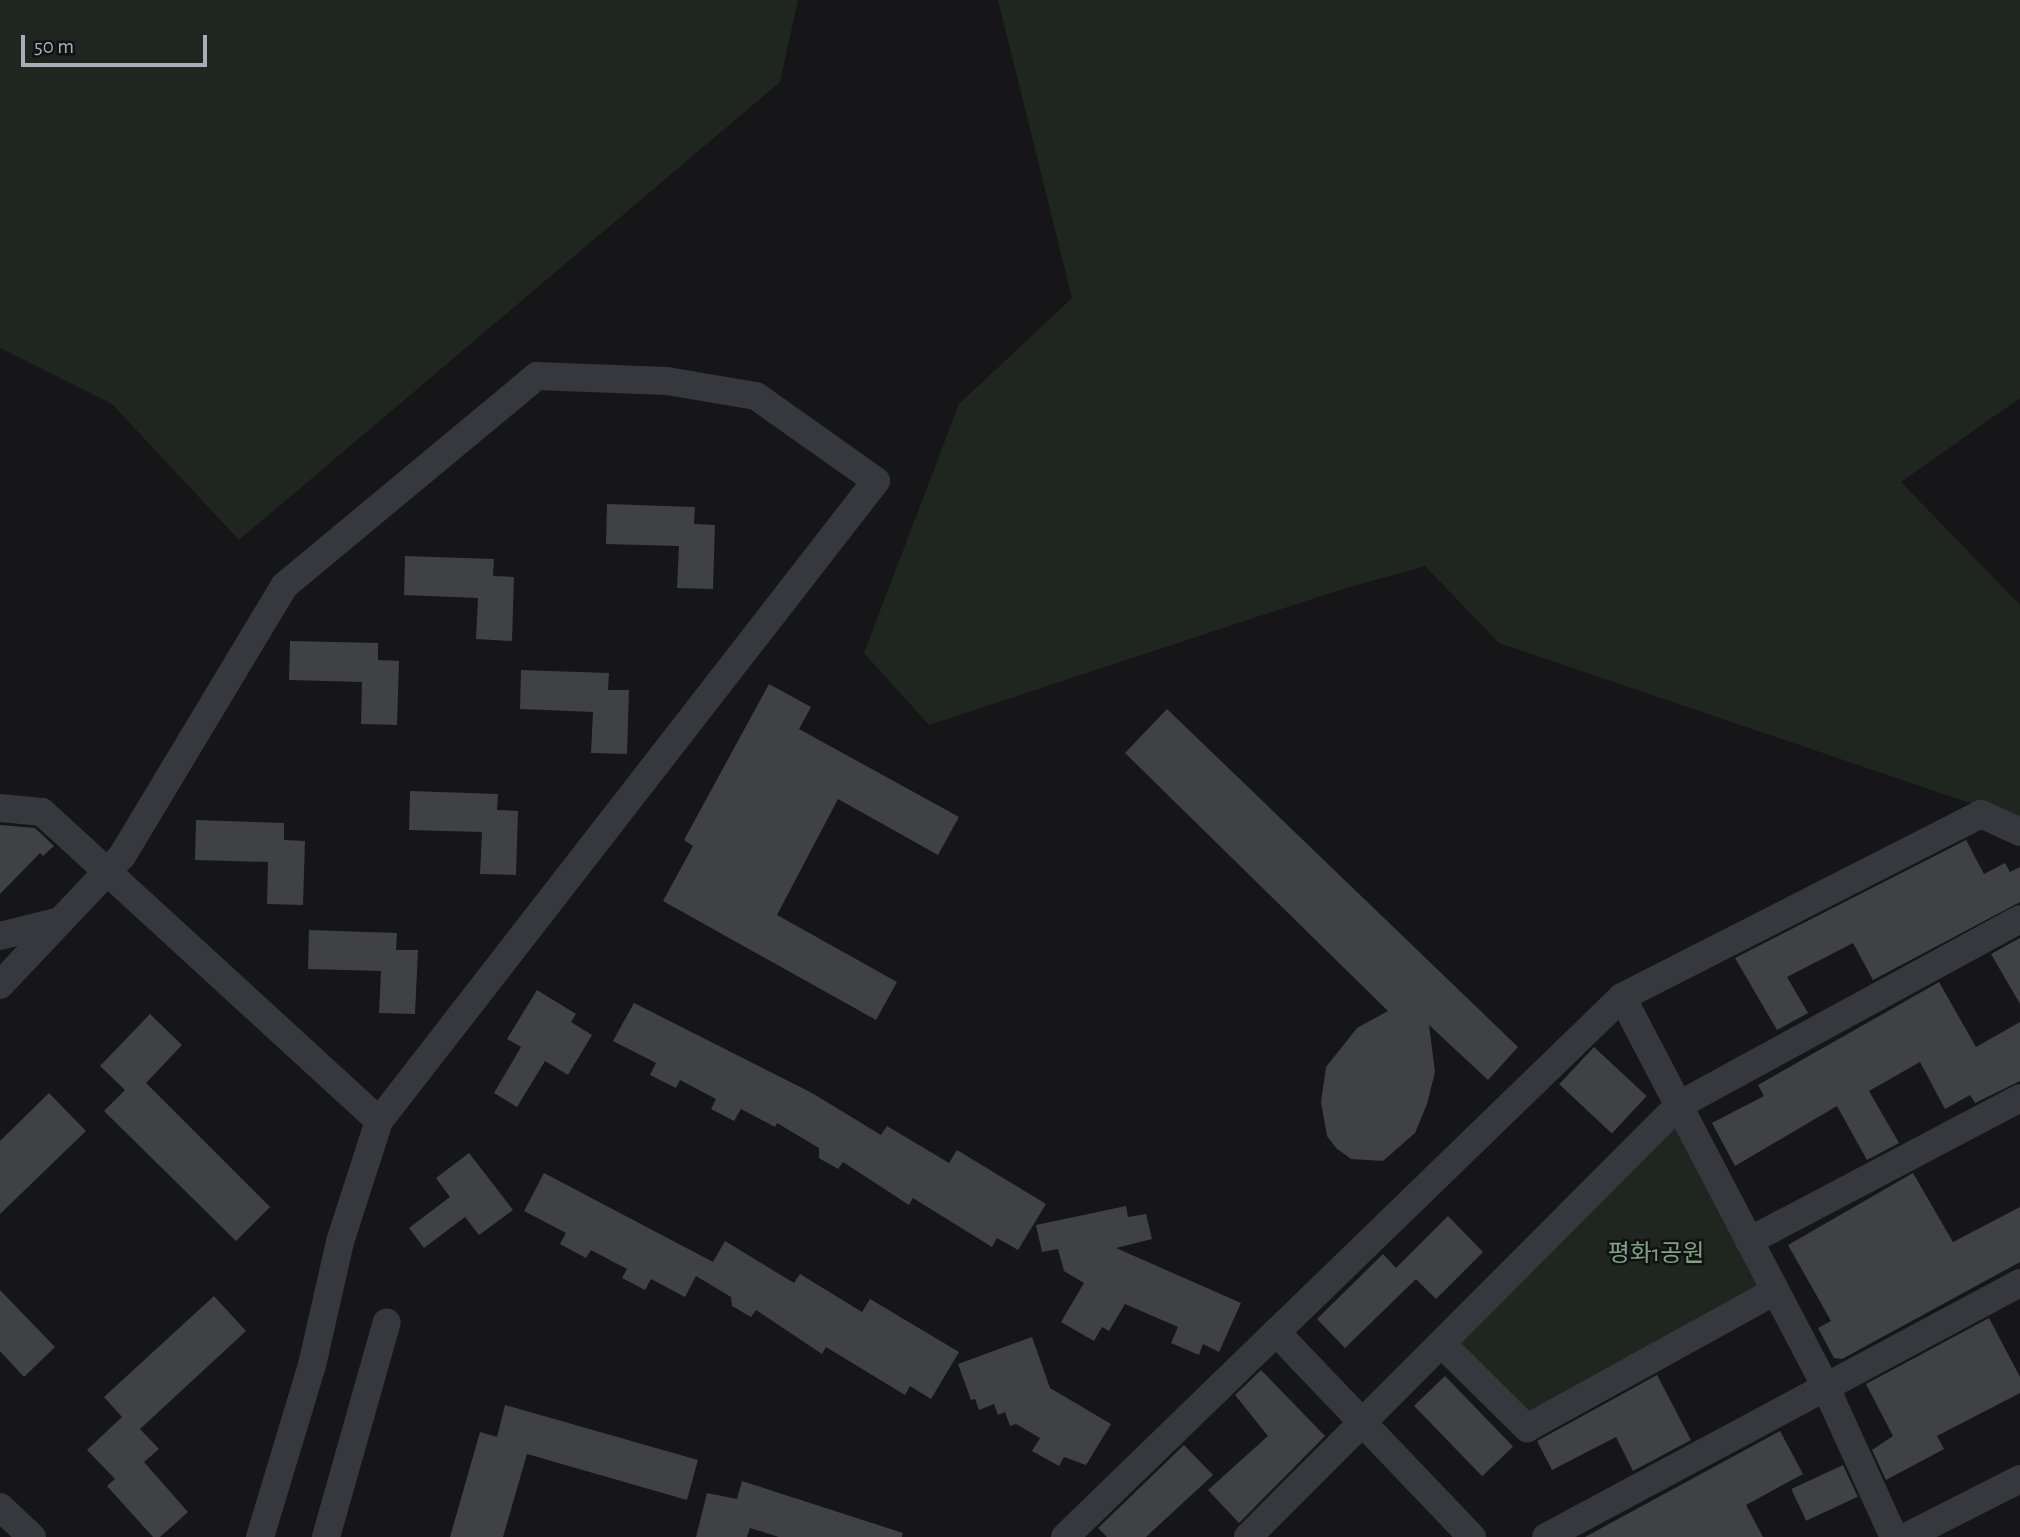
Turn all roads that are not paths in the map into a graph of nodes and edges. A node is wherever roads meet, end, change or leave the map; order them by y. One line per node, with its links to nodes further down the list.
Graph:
1 (0, 808): 3 (street)
2 (2020, 832): 8 (street)
3 (107, 871): 5 (street); 11 (street); 11 (street)
4 (2020, 919): 10 (street)
5 (56, 922): 6 (street); 7 (street)
6 (0, 936)
7 (0, 985)
8 (1622, 997): 10 (street); 16 (street)
9 (2020, 1097): 12 (street)
10 (1678, 1105): 12 (street); 17 (street)
11 (379, 1121): 23 (street)
12 (1749, 1241): 14 (street)
13 (2020, 1283): 18 (street)
14 (1775, 1291): 17 (street); 18 (street)
15 (387, 1322): 24 (street)
16 (1276, 1332): 19 (street); 25 (street)
17 (1442, 1344): 19 (street)
18 (1826, 1388): 28 (street); 29 (street)
19 (1364, 1422): 26 (street); 27 (street)
20 (2020, 1479): 30 (street)
21 (0, 1507): 22 (street)
22 (32, 1537)
23 (260, 1537)
24 (326, 1537)
25 (1065, 1537)
26 (1248, 1537)
27 (1472, 1537)
28 (1546, 1537)
29 (1894, 1537)
30 (1906, 1537)

